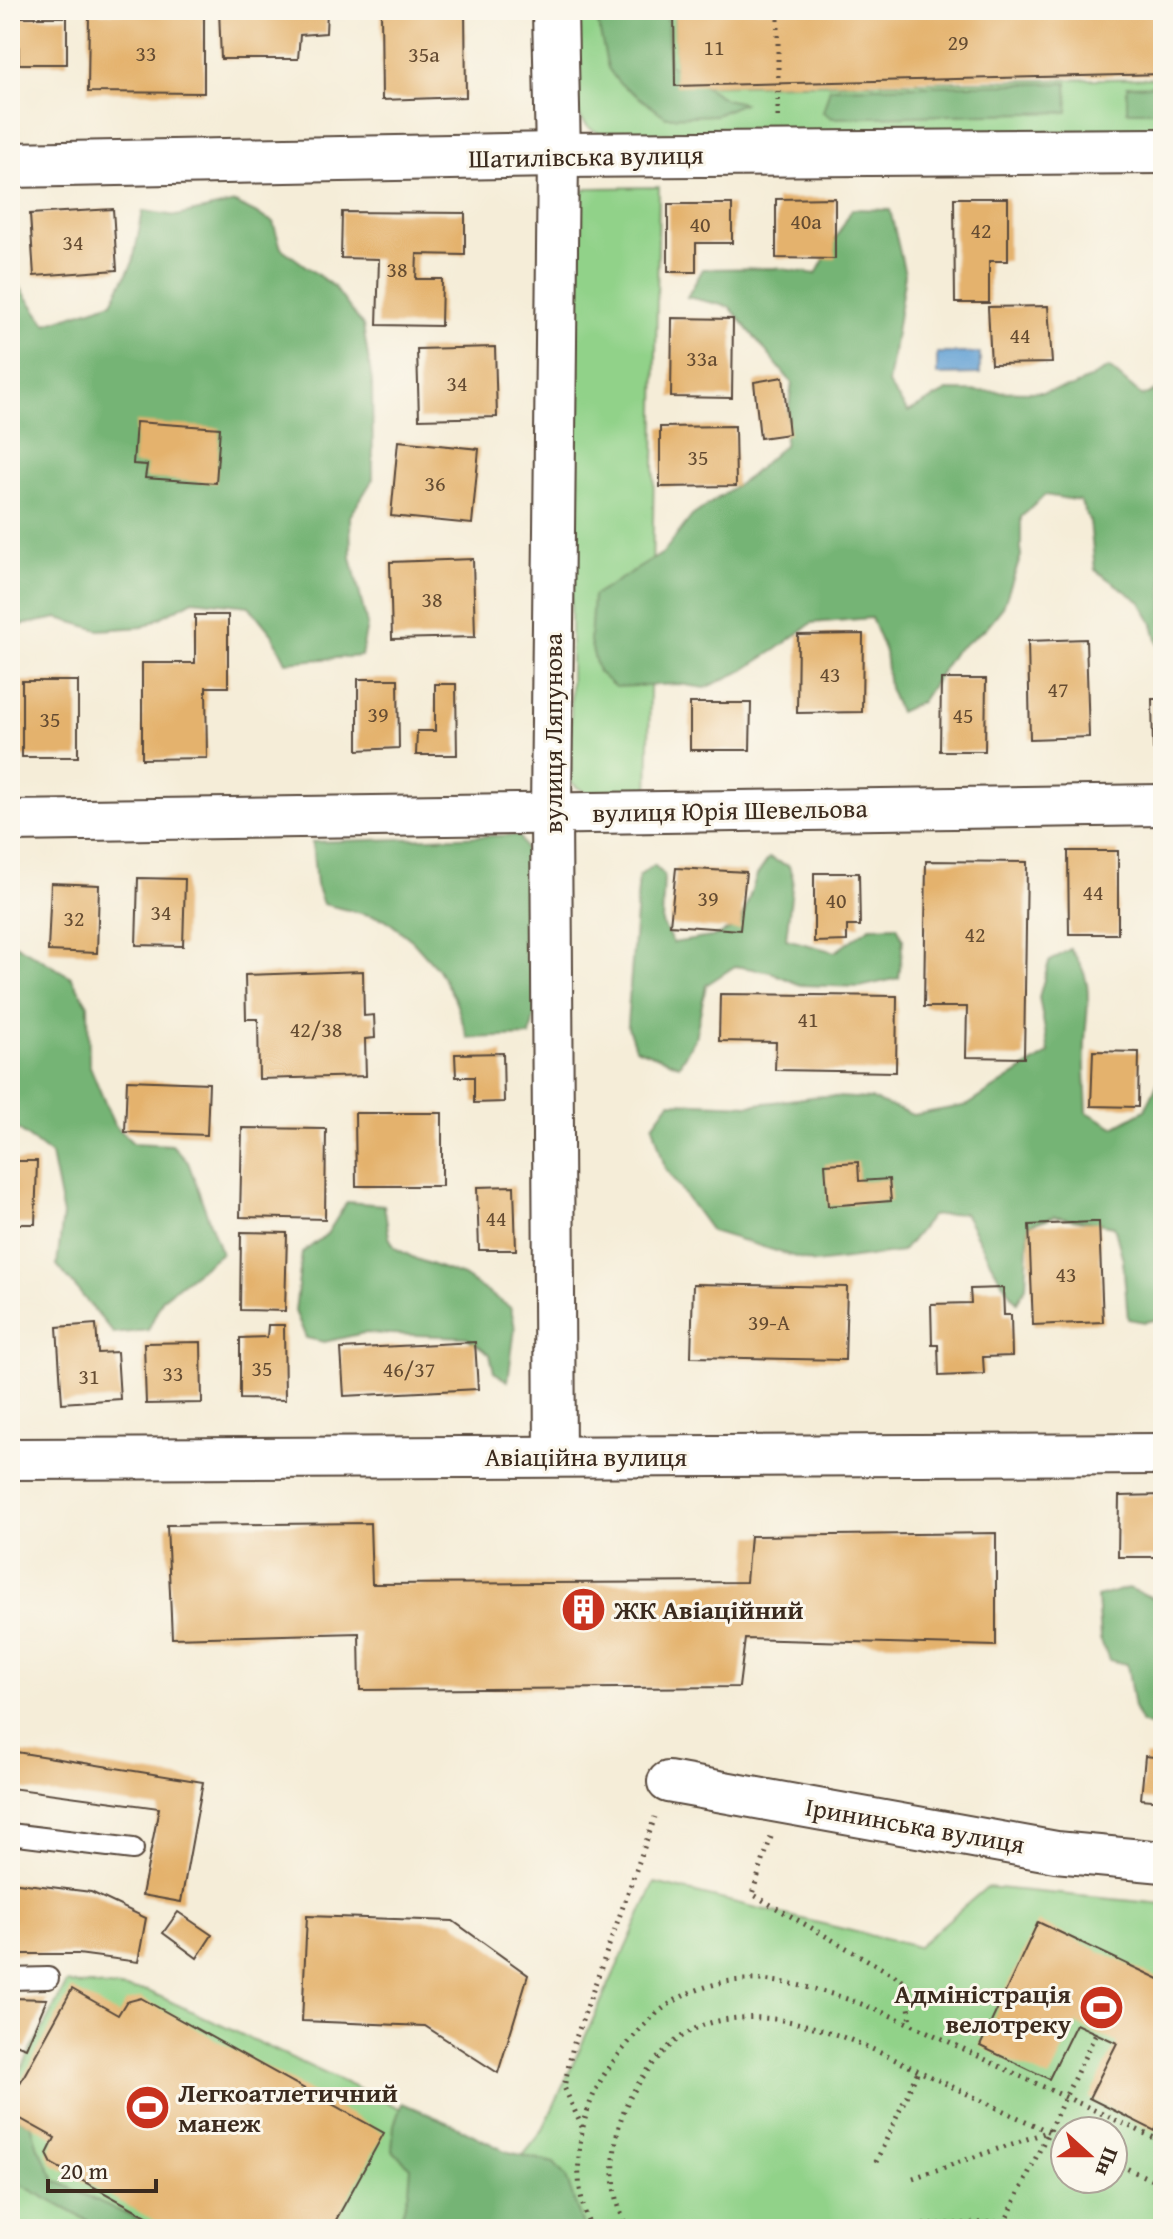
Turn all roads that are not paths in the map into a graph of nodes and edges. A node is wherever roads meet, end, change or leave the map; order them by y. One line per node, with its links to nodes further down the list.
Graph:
1 (555, 10): 3 (street, вулиця Ляпунова)
2 (1163, 151): 3 (street, Шатилівська вулиця)
3 (558, 155): 4 (street, Шатилівська вулиця); 6 (street, вулиця Ляпунова)
4 (10, 165)
5 (1163, 805): 6 (street, вулиця Юрія Шевельова)
6 (551, 812): 7 (street, вулиця Юрія Шевельова); 9 (street, вулиця Ляпунова)
7 (10, 821)
8 (1163, 1454): 9 (street, Авіаційна вулиця)
9 (555, 1456): 10 (street, Авіаційна вулиця)
10 (10, 1459)
11 (668, 1782): 14 (street, Ірининська вулиця)
12 (10, 1834): 13 (lane)
13 (133, 1849)
14 (1163, 1862)
15 (48, 1978): 16 (lane)
16 (10, 1979)

